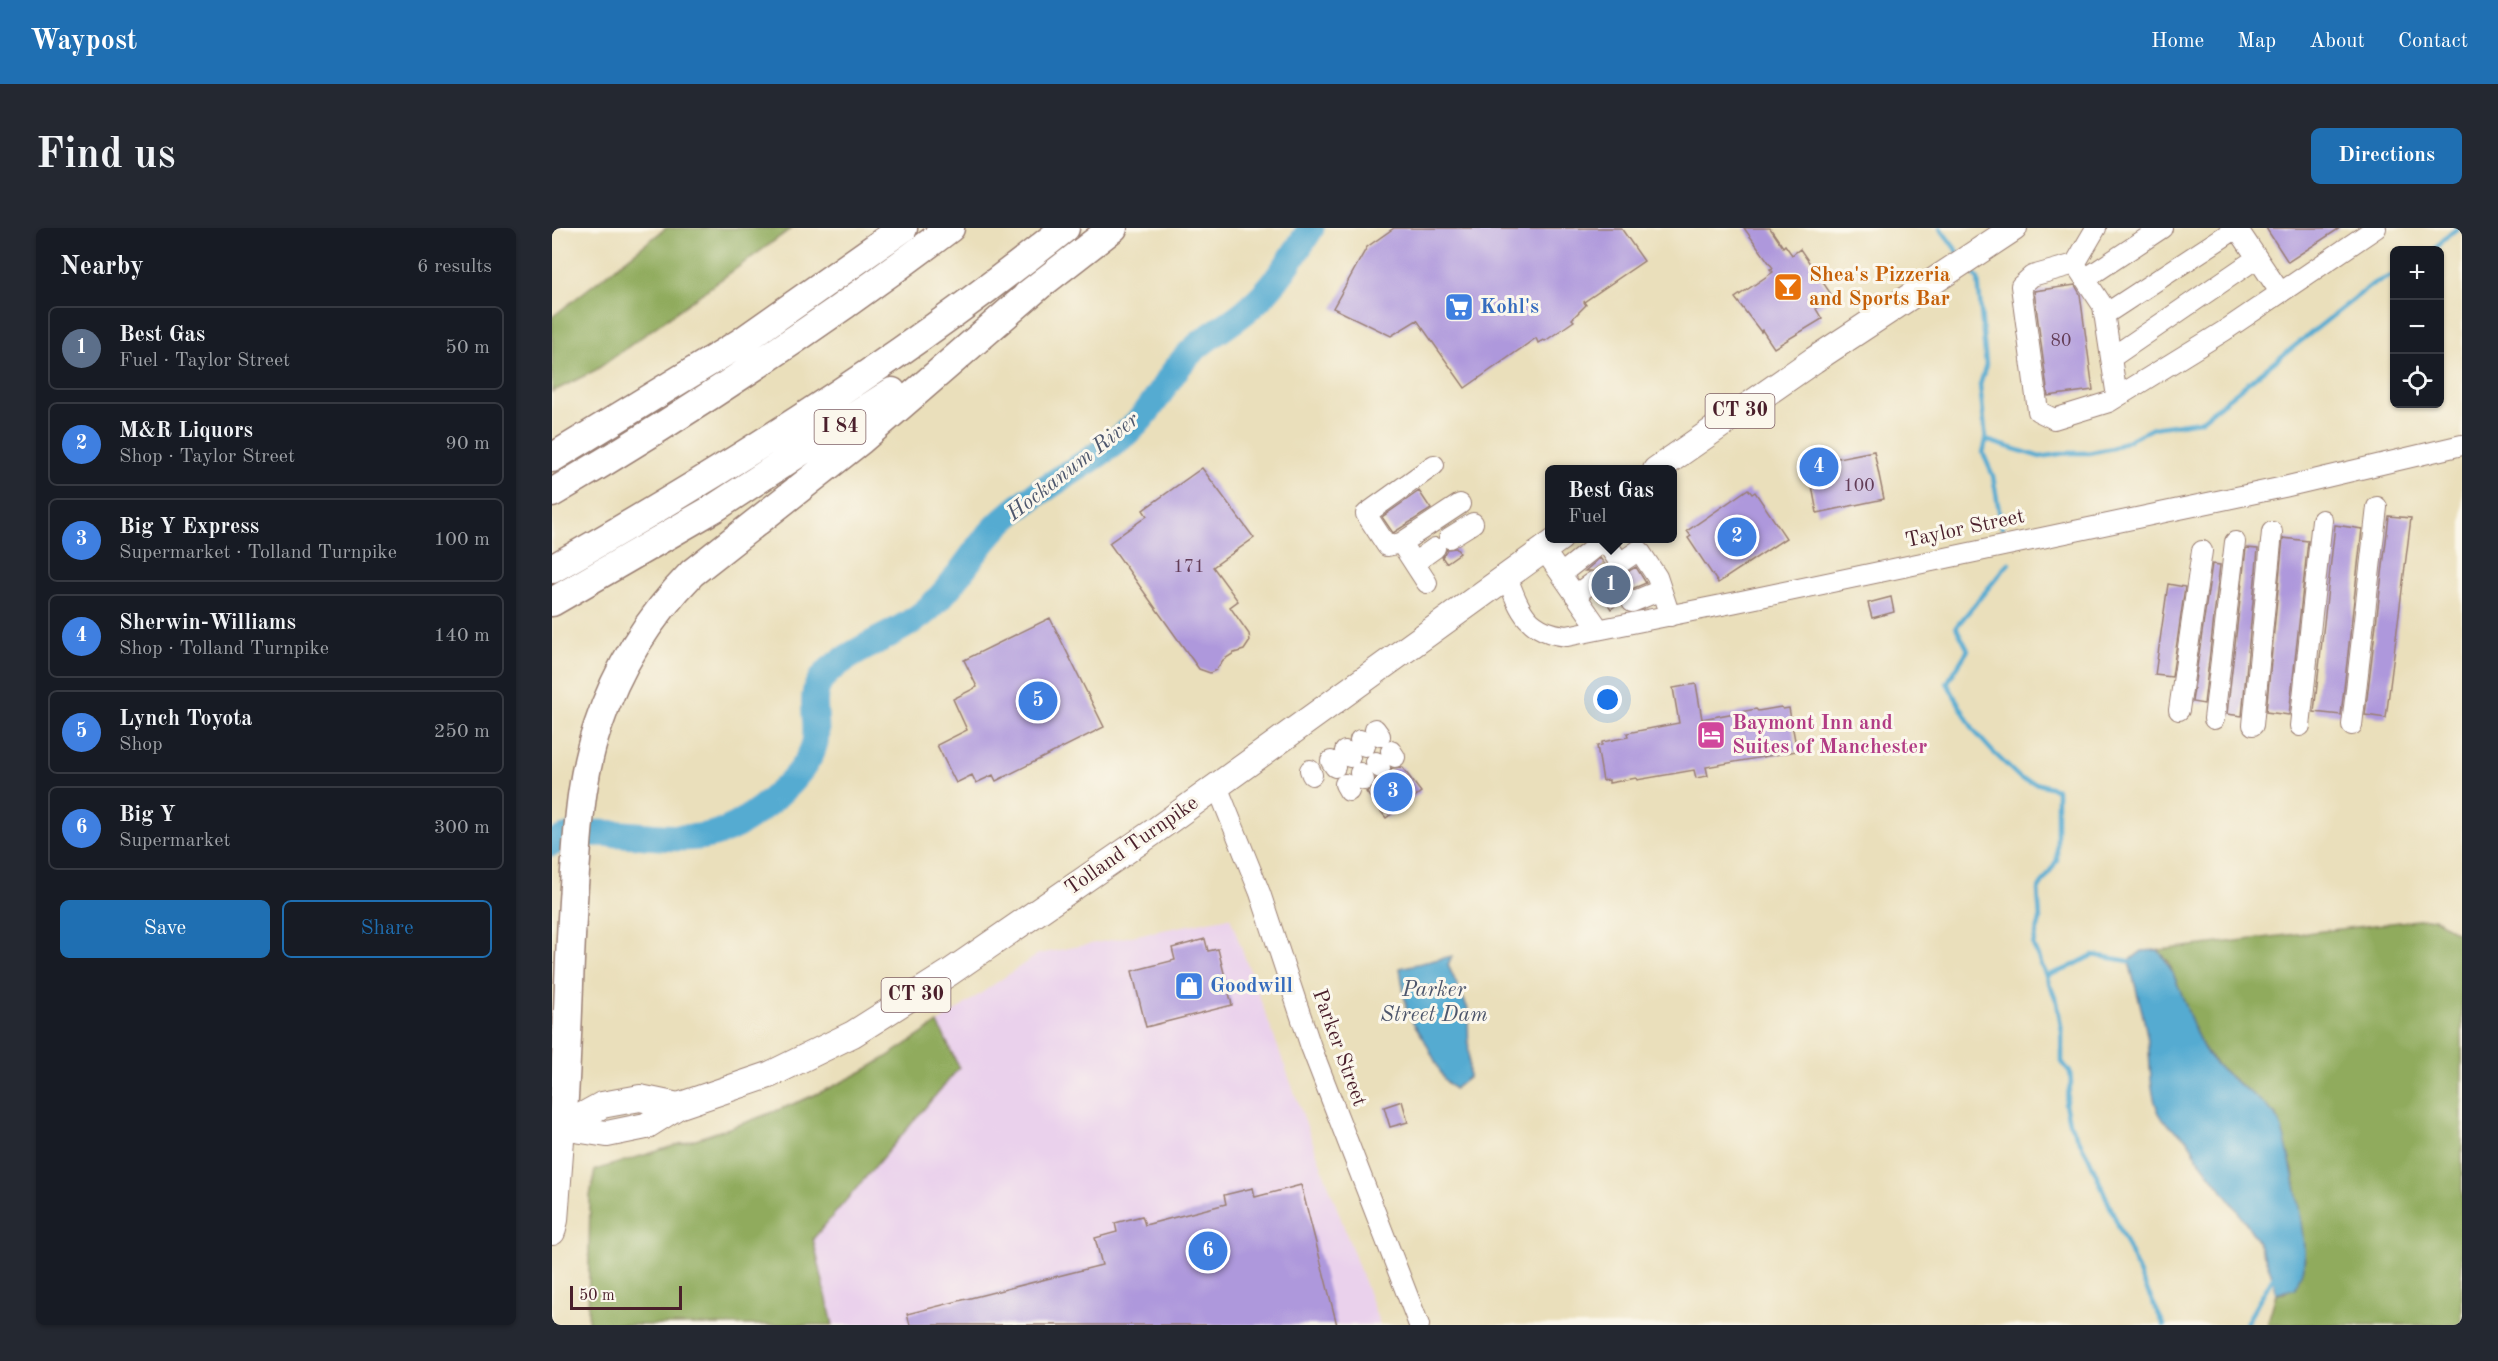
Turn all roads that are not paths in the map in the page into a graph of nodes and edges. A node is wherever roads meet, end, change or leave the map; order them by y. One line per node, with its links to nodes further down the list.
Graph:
1 (903, 228): 17 (highway)
2 (950, 228): 20 (highway)
3 (1065, 228): 32 (highway)
4 (1113, 228): 11 (highway, I 84)
5 (2014, 228): 19 (main road, CT 30)
6 (2096, 228): 10 (street)
7 (2162, 228): 10 (street)
8 (2376, 228): 12 (street)
9 (2257, 258): 12 (street); 13 (street); 14 (street)
10 (2080, 272): 13 (street); 15 (street)
11 (1041, 284): 38 (highway, I 84); 48 (highway)
12 (2280, 292): 15 (street)
13 (2104, 315): 14 (street)
14 (2111, 358): 15 (street)
15 (2117, 397)
16 (2462, 445): 40 (street, Taylor Street)
17 (552, 459)
18 (1434, 465): 27 (street)
19 (1663, 465)
20 (552, 493)
21 (1460, 504): 27 (street)
22 (2377, 507): 45 (street)
23 (2322, 520): 46 (street)
24 (1473, 523): 31 (street)
25 (2272, 532): 44 (street)
26 (2235, 542): 43 (street)
27 (1401, 543): 31 (street)
28 (1552, 544): 33 (main road, Tolland Turnpike / CT 30); 36 (street)
29 (2202, 551): 42 (street)
30 (1608, 554): 36 (street); 37 (street)
31 (1414, 563): 35 (street)
32 (552, 569)
33 (1507, 577): 41 (street, Taylor Street); 47 (main road, Tolland Turnpike / CT 30)
34 (1590, 578): 36 (street)
35 (1427, 583)
36 (1568, 585): 41 (street)
37 (1661, 590): 39 (street); 40 (street)
38 (552, 602)
39 (1632, 603)
40 (1670, 616): 41 (street, Taylor Street)
41 (1599, 629)
42 (2179, 711)
43 (2214, 719)
44 (2253, 725)
45 (2352, 725)
46 (2300, 726)
47 (1217, 786): 48 (main road, Tolland Turnpike / CT 30); 50 (street, Parker Street)
48 (557, 1128): 49 (main road)
49 (552, 1232)
50 (1419, 1325)

